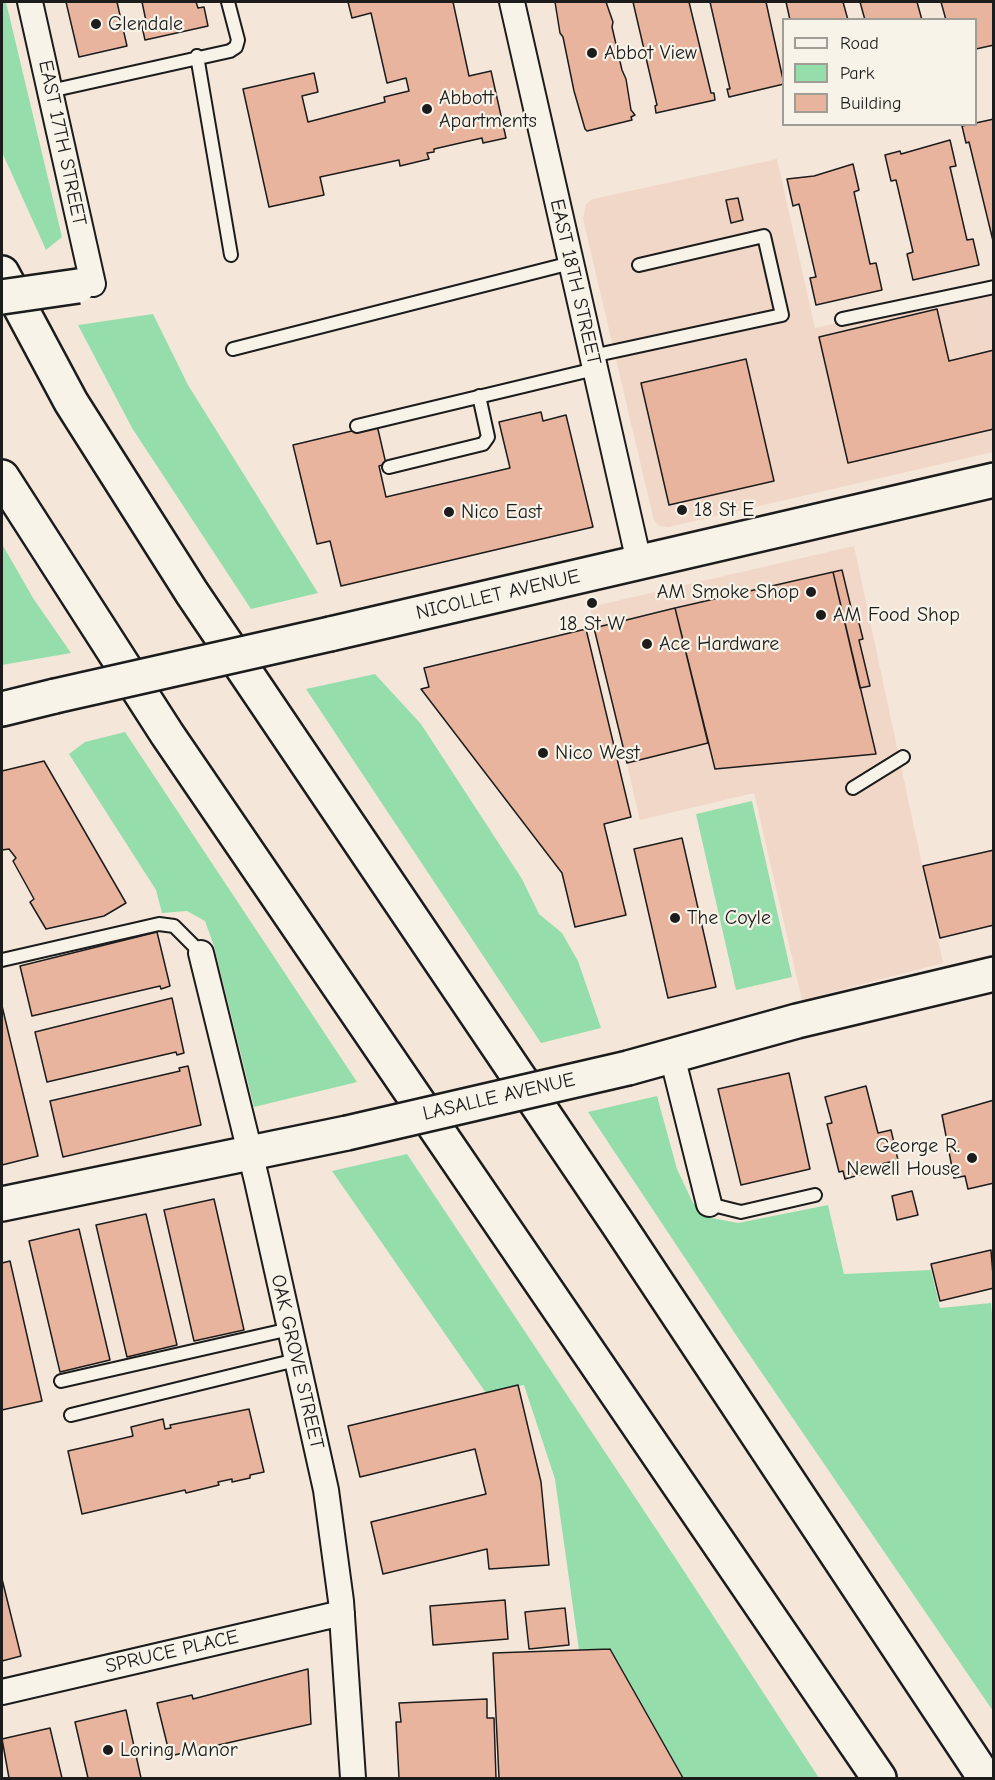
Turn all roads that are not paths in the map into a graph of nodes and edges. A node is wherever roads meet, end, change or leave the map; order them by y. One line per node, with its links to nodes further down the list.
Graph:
1 (30, 2): 5 (street, EAST 17TH STREET)
2 (228, 2): 4 (lane)
3 (512, 2): 7 (street, EAST 18TH STREET)
4 (197, 56): 5 (lane); 6 (lane)
5 (50, 91): 10 (street, EAST 17TH STREET)
6 (231, 255)
7 (571, 263): 14 (lane); 15 (street, EAST 18TH STREET)
8 (639, 265): 15 (lane)
9 (2, 273): 41 (main road)
10 (85, 285): 12 (main road, bridge)
11 (993, 287): 13 (lane)
12 (2, 297)
13 (842, 320)
14 (233, 349)
15 (593, 362): 16 (lane); 21 (street, EAST 18TH STREET)
16 (479, 396): 17 (lane); 18 (lane)
17 (357, 426)
18 (389, 466)
19 (2, 477): 39 (main road)
20 (993, 480): 21 (main road, NICOLLET AVENUE)
21 (639, 562): 22 (main road, NICOLLET AVENUE, bridge)
22 (2, 709)
23 (903, 757): 24 (lane)
24 (853, 788)
25 (201, 953): 26 (lane); 29 (street, OAK GROVE STREET)
26 (2, 960)
27 (993, 974): 28 (main road, LASALLE AVENUE)
28 (672, 1056): 29 (main road, LASALLE AVENUE, bridge); 32 (street)
29 (249, 1152): 31 (main road, LASALLE AVENUE); 33 (street, OAK GROVE STREET)
30 (815, 1195): 32 (lane)
31 (2, 1204)
32 (708, 1204)
33 (290, 1329): 34 (street, OAK GROVE STREET); 35 (lane)
34 (296, 1360): 36 (lane); 37 (street, OAK GROVE STREET)
35 (61, 1381)
36 (71, 1415)
37 (342, 1613): 38 (street, SPRUCE PLACE); 40 (street, OAK GROVE STREET)
38 (2, 1692)
39 (876, 1775)
40 (353, 1779)
41 (987, 1779)

